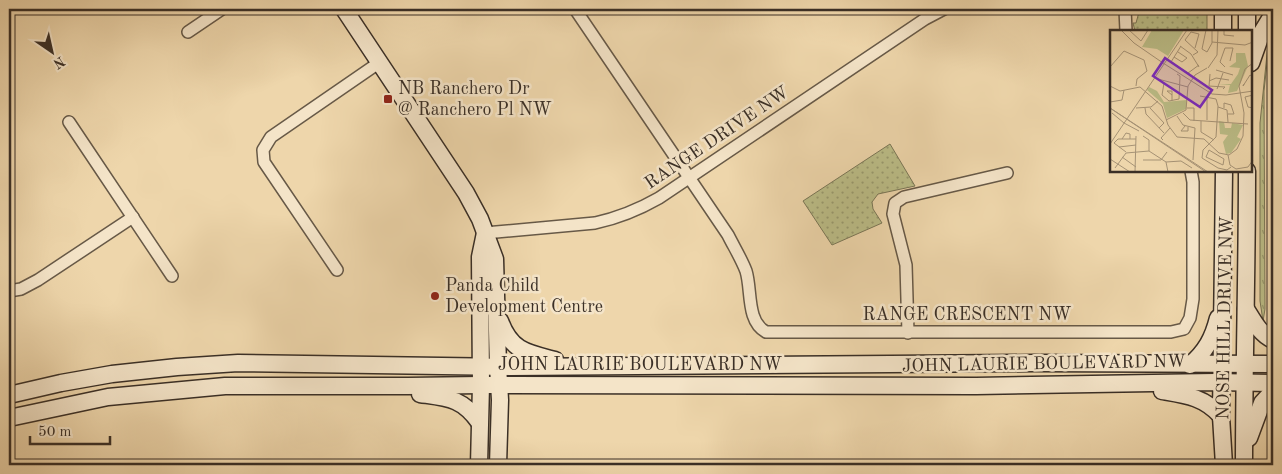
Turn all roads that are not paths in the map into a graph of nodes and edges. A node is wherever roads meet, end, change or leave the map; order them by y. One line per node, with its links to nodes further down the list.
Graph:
1 (222, 9): 10 (street)
2 (344, 9): 12 (main road)
3 (574, 9): 18 (street)
4 (944, 9): 18 (street, RANGE DRIVE NW)
5 (1125, 9): 8 (street)
6 (1247, 9): 9 (main road)
7 (1273, 14): 11 (main road)
8 (1126, 30)
9 (1247, 30)
10 (188, 32)
11 (1252, 60)
12 (380, 62): 20 (main road); 21 (street)
13 (69, 122): 19 (street)
14 (1191, 172): 27 (street, RANGE CRESCENT NW)
15 (1224, 172): 24 (main road, NOSE HILL DRIVE NW)
16 (1247, 172): 25 (main road, NOSE HILL DRIVE NW)
17 (1007, 173): 27 (street)
18 (689, 178): 20 (street, RANGE DRIVE NW); 27 (street, RANGE CRESCENT NW)
19 (133, 218): 22 (street); 23 (street)
20 (485, 233): 26 (main road); 33 (main road)
21 (337, 270)
22 (172, 276)
23 (9, 291)
24 (1223, 299): 30 (main road); 31 (main road, NOSE HILL DRIVE NW)
25 (1246, 309): 28 (main road); 32 (main road, NOSE HILL DRIVE NW)
26 (497, 315): 34 (main road); 35 (main road)
27 (908, 332)
28 (1273, 340)
29 (1273, 364): 32 (main road, JOHN LAURIE BOULEVARD NW)
30 (1190, 365): 31 (main road, JOHN LAURIE BOULEVARD NW); 35 (main road, JOHN LAURIE BOULEVARD NW)
31 (1222, 365): 32 (main road, JOHN LAURIE BOULEVARD NW); 36 (main road, NOSE HILL DRIVE NW)
32 (1244, 365): 37 (main road, NOSE HILL DRIVE NW)
33 (481, 366): 34 (main road, JOHN LAURIE BOULEVARD NW); 40 (main road); 44 (main road, JOHN LAURIE BOULEVARD NW)
34 (498, 366): 35 (main road, JOHN LAURIE BOULEVARD NW); 41 (main road)
35 (574, 366)
36 (1222, 382): 37 (main road, JOHN LAURIE BOULEVARD NW); 39 (main road, JOHN LAURIE BOULEVARD NW); 45 (main road, NOSE HILL DRIVE NW)
37 (1244, 383): 38 (main road, JOHN LAURIE BOULEVARD NW); 48 (main road, NOSE HILL DRIVE NW)
38 (1273, 383)
39 (1123, 384): 41 (main road, JOHN LAURIE BOULEVARD NW); 45 (main road)
40 (481, 385): 41 (main road, JOHN LAURIE BOULEVARD NW); 42 (main road, JOHN LAURIE BOULEVARD NW); 47 (main road)
41 (499, 385): 50 (main road)
42 (408, 386): 46 (main road, JOHN LAURIE BOULEVARD NW); 47 (main road)
43 (1273, 391): 48 (main road)
44 (9, 394)
45 (1221, 416): 51 (main road, NOSE HILL DRIVE NW)
46 (9, 418)
47 (479, 422): 49 (main road)
48 (1244, 460)
49 (479, 465)
50 (498, 465)
51 (1224, 465)

